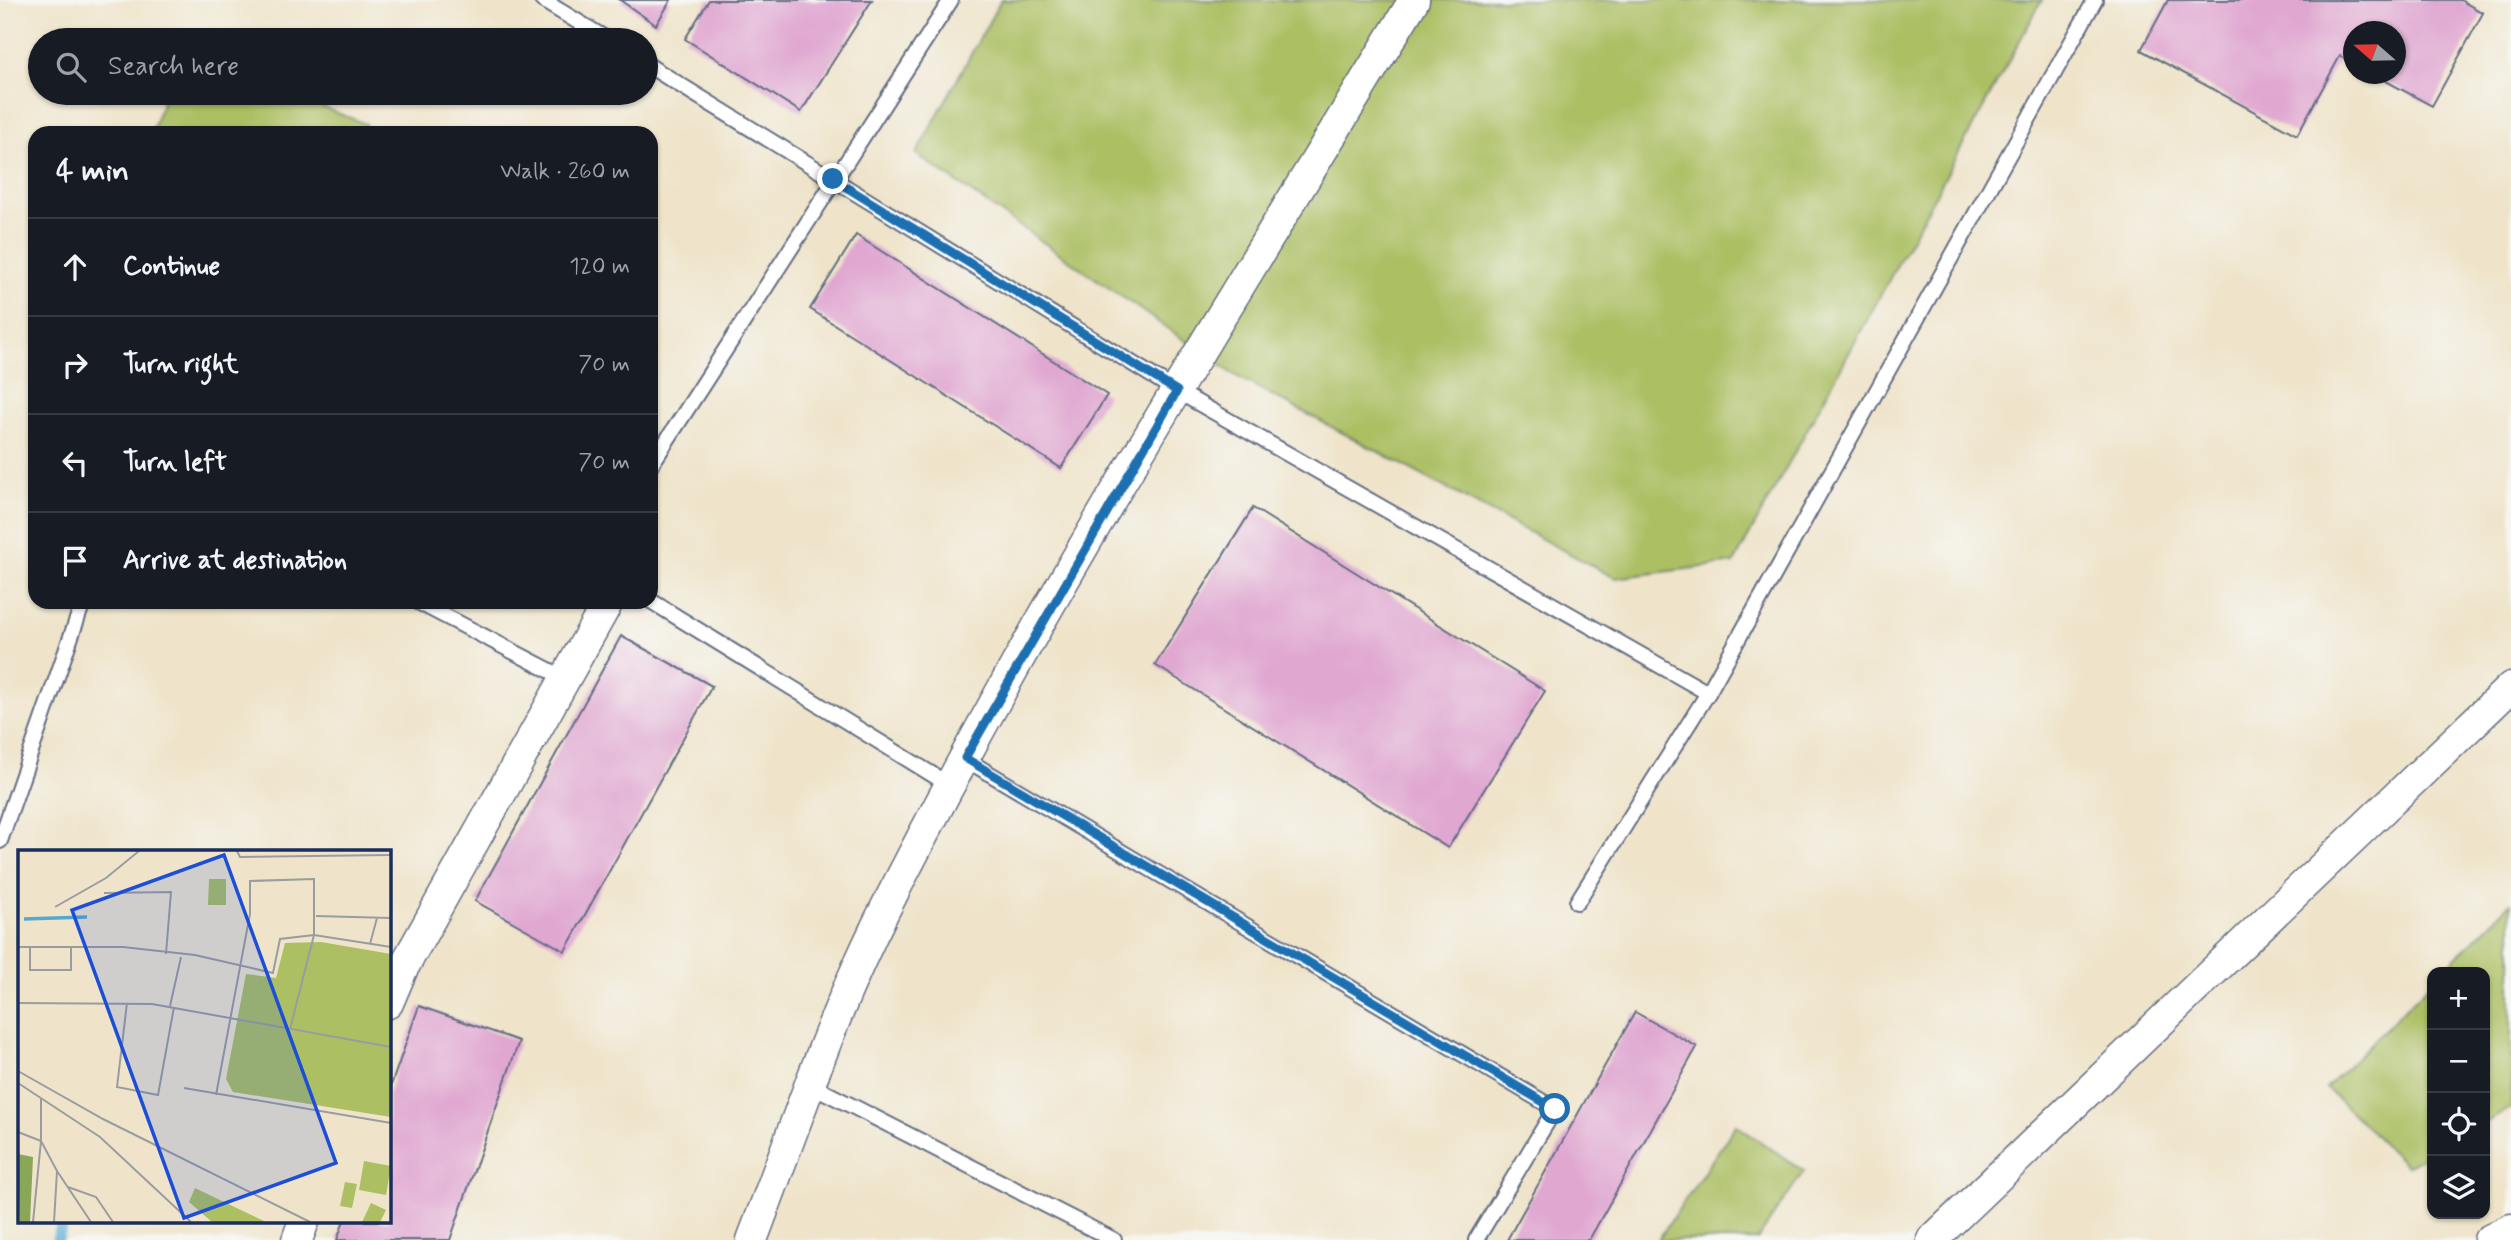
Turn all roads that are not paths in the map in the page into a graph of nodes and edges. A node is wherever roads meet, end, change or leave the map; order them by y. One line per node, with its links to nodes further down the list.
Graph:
1 (542, 0): 5 (lane)
2 (951, 0): 7 (lane)
3 (1414, 0): 8 (street)
4 (2095, 0): 16 (lane)
5 (588, 28)
6 (658, 71): 7 (lane)
7 (833, 179): 8 (lane); 9 (lane)
8 (1177, 391): 16 (lane); 17 (street)
9 (658, 453)
10 (658, 605): 18 (lane)
11 (81, 609): 19 (lane)
12 (431, 609): 14 (lane)
13 (604, 609): 14 (street)
14 (564, 678): 21 (street)
15 (2511, 687): 29 (street)
16 (1708, 692): 20 (lane)
17 (965, 758): 18 (street); 28 (lane)
18 (951, 786): 22 (street)
19 (0, 841)
20 (1577, 902)
21 (390, 998)
22 (811, 1085): 26 (street); 27 (lane)
23 (304, 1222): 25 (street)
24 (2511, 1229): 30 (street)
25 (297, 1240)
26 (752, 1240)
27 (1114, 1240)
28 (1476, 1240)
29 (1932, 1240)
30 (2489, 1240)

